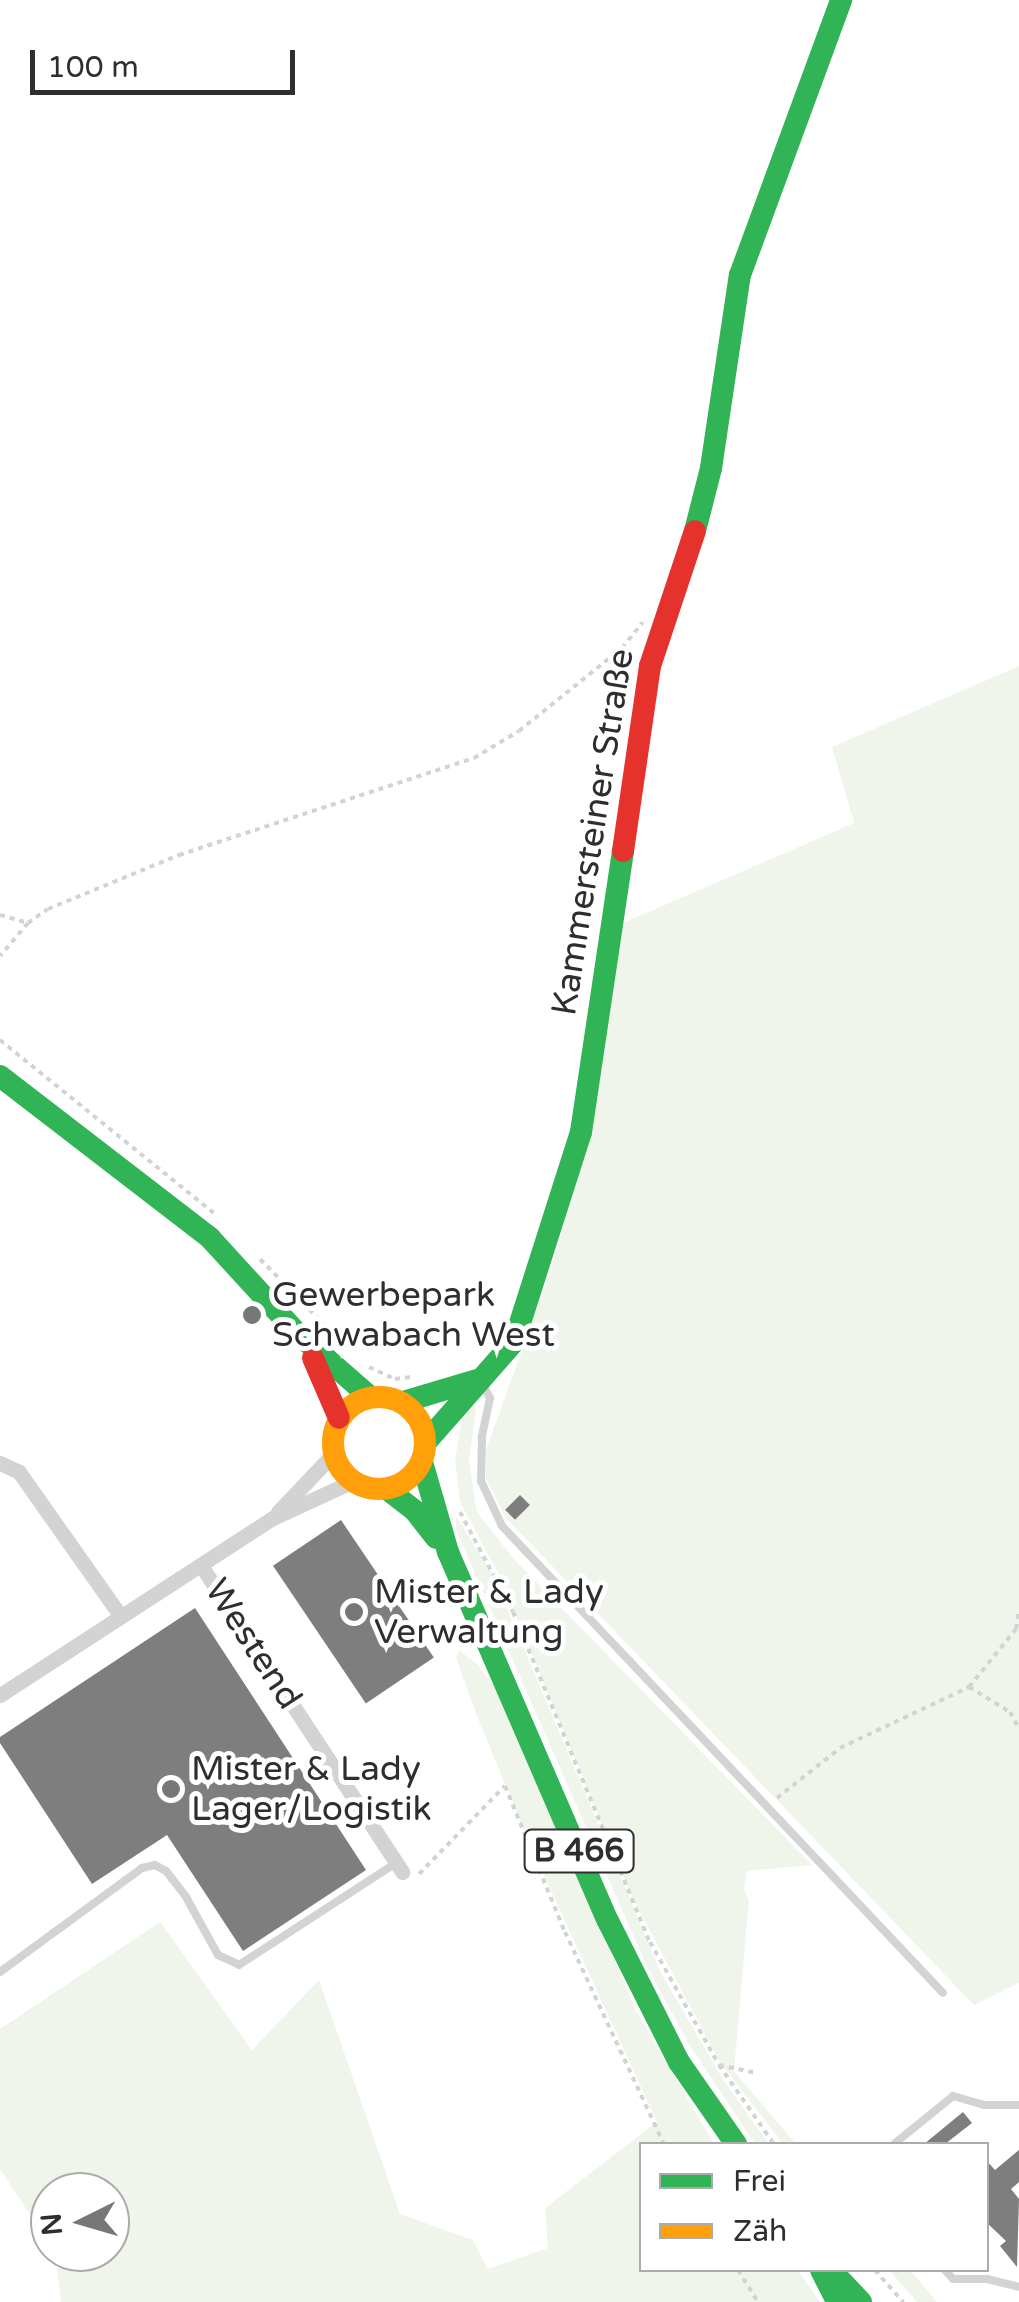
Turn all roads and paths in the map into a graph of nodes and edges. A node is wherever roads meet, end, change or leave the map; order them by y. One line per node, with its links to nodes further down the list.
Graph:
1 (841, 0): 2 (main road, Kammersteiner Straße)
2 (668, 610): 4 (path); 8 (main road, Kammersteiner Straße)
3 (0, 915): 4 (path)
4 (28, 924): 5 (path)
5 (0, 956)
6 (0, 1076): 7 (main road)
7 (297, 1333): 9 (main road); 11 (main road)
8 (480, 1379): 10 (main road); 12 (main road, Kammersteiner Straße); 25 (lane)
9 (370, 1397): 10 (main road); 11 (main road)
10 (402, 1402): 12 (main road)
11 (339, 1418): 13 (main road)
12 (424, 1452): 16 (main road); 18 (main road, B 466)
13 (334, 1454): 15 (main road); 17 (street)
14 (0, 1463): 21 (street)
15 (352, 1481): 16 (main road); 17 (street)
16 (387, 1489): 18 (main road, B 466)
17 (273, 1518): 19 (street)
18 (448, 1552): 34 (main road, B 466)
19 (202, 1566): 21 (street); 26 (street, Westend)
20 (1019, 1611): 22 (path)
21 (120, 1615): 23 (street)
22 (969, 1687): 24 (path); 25 (path)
23 (0, 1695)
24 (1019, 1728)
25 (766, 1807): 28 (lane)
26 (399, 1868): 27 (lane); 33 (path)
27 (0, 1972)
28 (943, 1993)
29 (719, 2065): 30 (path)
30 (753, 2072)
31 (736, 2089): 35 (path)
32 (1019, 2105): 36 (lane)
33 (663, 2142)
34 (735, 2142)
35 (773, 2142)
36 (896, 2142)
37 (739, 2272): 43 (path)
38 (822, 2272): 44 (main road)
39 (833, 2272): 45 (main road)
40 (877, 2272): 46 (path)
41 (947, 2272): 42 (lane)
42 (1019, 2287)
43 (758, 2302)
44 (837, 2302)
45 (861, 2302)
46 (902, 2302)

